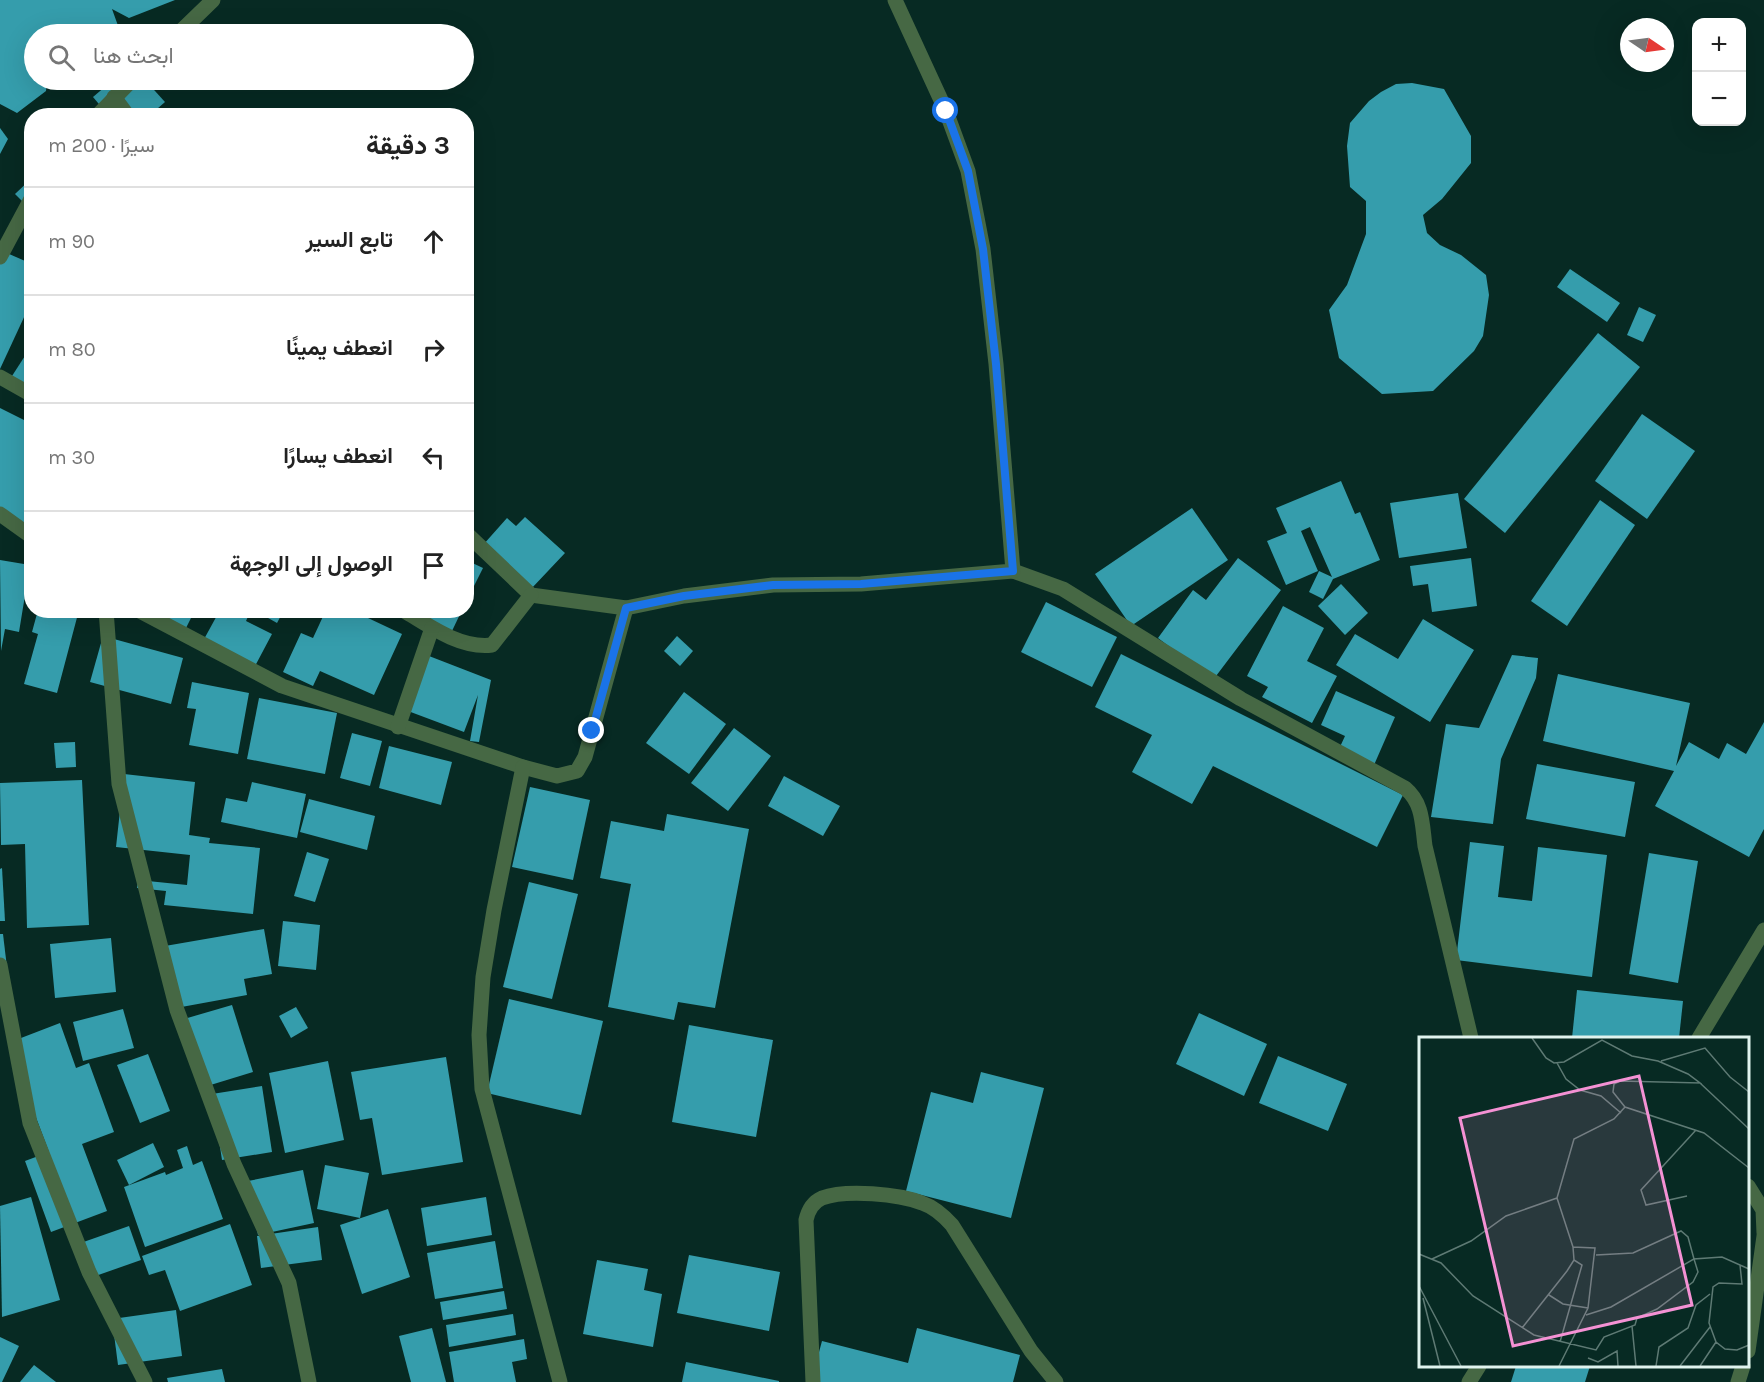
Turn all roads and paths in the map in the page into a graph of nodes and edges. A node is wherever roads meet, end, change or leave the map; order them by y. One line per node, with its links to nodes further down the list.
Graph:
1 (213, 0): 3 (street)
2 (895, 0): 15 (street)
3 (188, 24)
4 (122, 90): 5 (street)
5 (114, 98): 6 (street); 7 (street)
6 (105, 108)
7 (122, 108)
8 (24, 212): 9 (street)
9 (0, 257)
10 (0, 377): 11 (street)
11 (24, 390)
12 (0, 514): 13 (street)
13 (24, 531)
14 (474, 541): 16 (street)
15 (1013, 571): 17 (street); 26 (street)
16 (531, 595): 17 (street); 21 (street)
17 (626, 608): 23 (street)
18 (107, 618): 34 (street)
19 (156, 618): 22 (street)
20 (416, 618): 21 (street)
21 (432, 628): 22 (street)
22 (398, 727): 23 (street)
23 (523, 767): 35 (street)
24 (1764, 930): 27 (street)
25 (0, 965): 33 (street)
26 (1471, 1037)
27 (1701, 1037)
28 (1749, 1188): 29 (street)
29 (1764, 1234): 30 (street)
30 (1749, 1344)
31 (1478, 1367): 38 (street)
32 (1742, 1367): 39 (street)
33 (145, 1382)
34 (309, 1382)
35 (560, 1382)
36 (813, 1382): 37 (street)
37 (1056, 1382)
38 (1469, 1382)
39 (1738, 1382)

